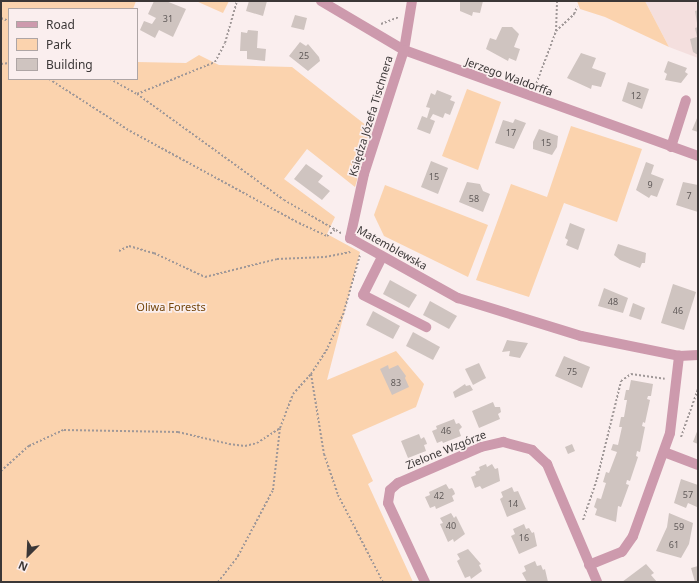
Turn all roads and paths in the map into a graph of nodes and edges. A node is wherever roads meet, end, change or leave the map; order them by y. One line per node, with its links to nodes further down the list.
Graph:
1 (237, 1): 12 (path)
2 (321, 1): 8 (street, Jerzego Waldorffa)
3 (412, 1): 6 (street, Księdza Józefa Tischnera)
4 (558, 1): 7 (path)
5 (577, 7): 7 (path)
6 (410, 18): 8 (path); 9 (street, Księdza Józefa Tischnera)
7 (556, 30): 13 (path)
8 (374, 32): 9 (street, Jerzego Waldorffa)
9 (404, 50): 13 (street, Jerzego Waldorffa); 18 (street, Księdza Józefa Tischnera)
10 (51, 80): 17 (path)
11 (112, 80): 12 (path, Matemblewska)
12 (137, 94): 17 (path, Matemblewska)
13 (531, 98): 15 (street, Jerzego Waldorffa)
14 (686, 100): 15 (street)
15 (671, 147): 16 (street, Jerzego Waldorffa)
16 (698, 156)
17 (335, 230): 18 (path, Matemblewska)
18 (350, 238): 19 (street, Matemblewska)
19 (362, 247): 20 (path); 21 (street, Matemblewska); 25 (path)
20 (119, 251)
21 (382, 258): 22 (street); 24 (street, Matemblewska)
22 (426, 327)
23 (698, 355): 24 (street, Matemblewska)
24 (679, 356): 29 (street)
25 (311, 374): 28 (path); 36 (path)
26 (663, 379): 33 (path)
27 (698, 389): 30 (path)
28 (280, 428): 32 (path); 35 (path)
29 (664, 452): 30 (street); 34 (street)
30 (683, 459): 31 (street)
31 (698, 465)
32 (1, 471)
33 (584, 517)
34 (590, 565): 37 (street, Zielone Wzgórze); 38 (street, Zielone Wzgórze)
35 (218, 582)
36 (383, 582)
37 (425, 582)
38 (597, 582)

